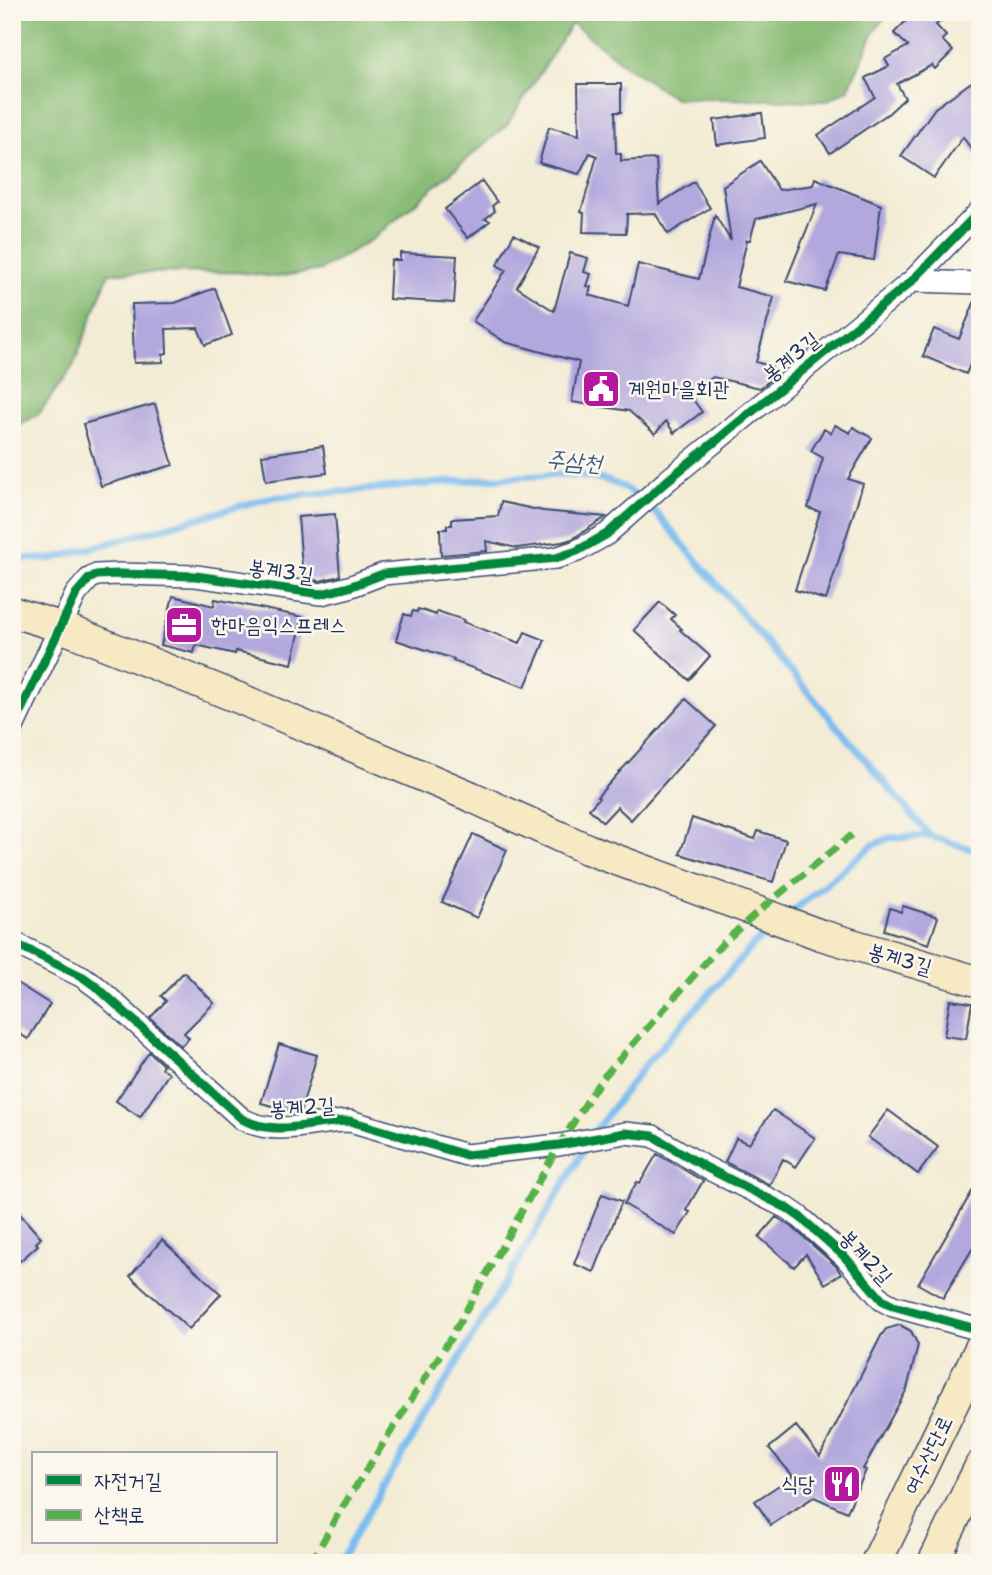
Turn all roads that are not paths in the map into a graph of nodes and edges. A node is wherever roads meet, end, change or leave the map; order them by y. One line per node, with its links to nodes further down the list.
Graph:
1 (980, 211): 2 (street, 봉계3길)
2 (912, 281): 3 (street); 5 (street, 봉계3길)
3 (980, 283)
4 (12, 612): 5 (street)
5 (61, 627): 6 (street, 봉계3길); 8 (street, 봉계3길)
6 (12, 729)
7 (12, 942): 9 (street, 봉계2길)
8 (980, 982)
9 (980, 1330)
10 (980, 1348): 12 (street, 여수산단로)
11 (980, 1466): 13 (street)
12 (876, 1563)
13 (933, 1563)

